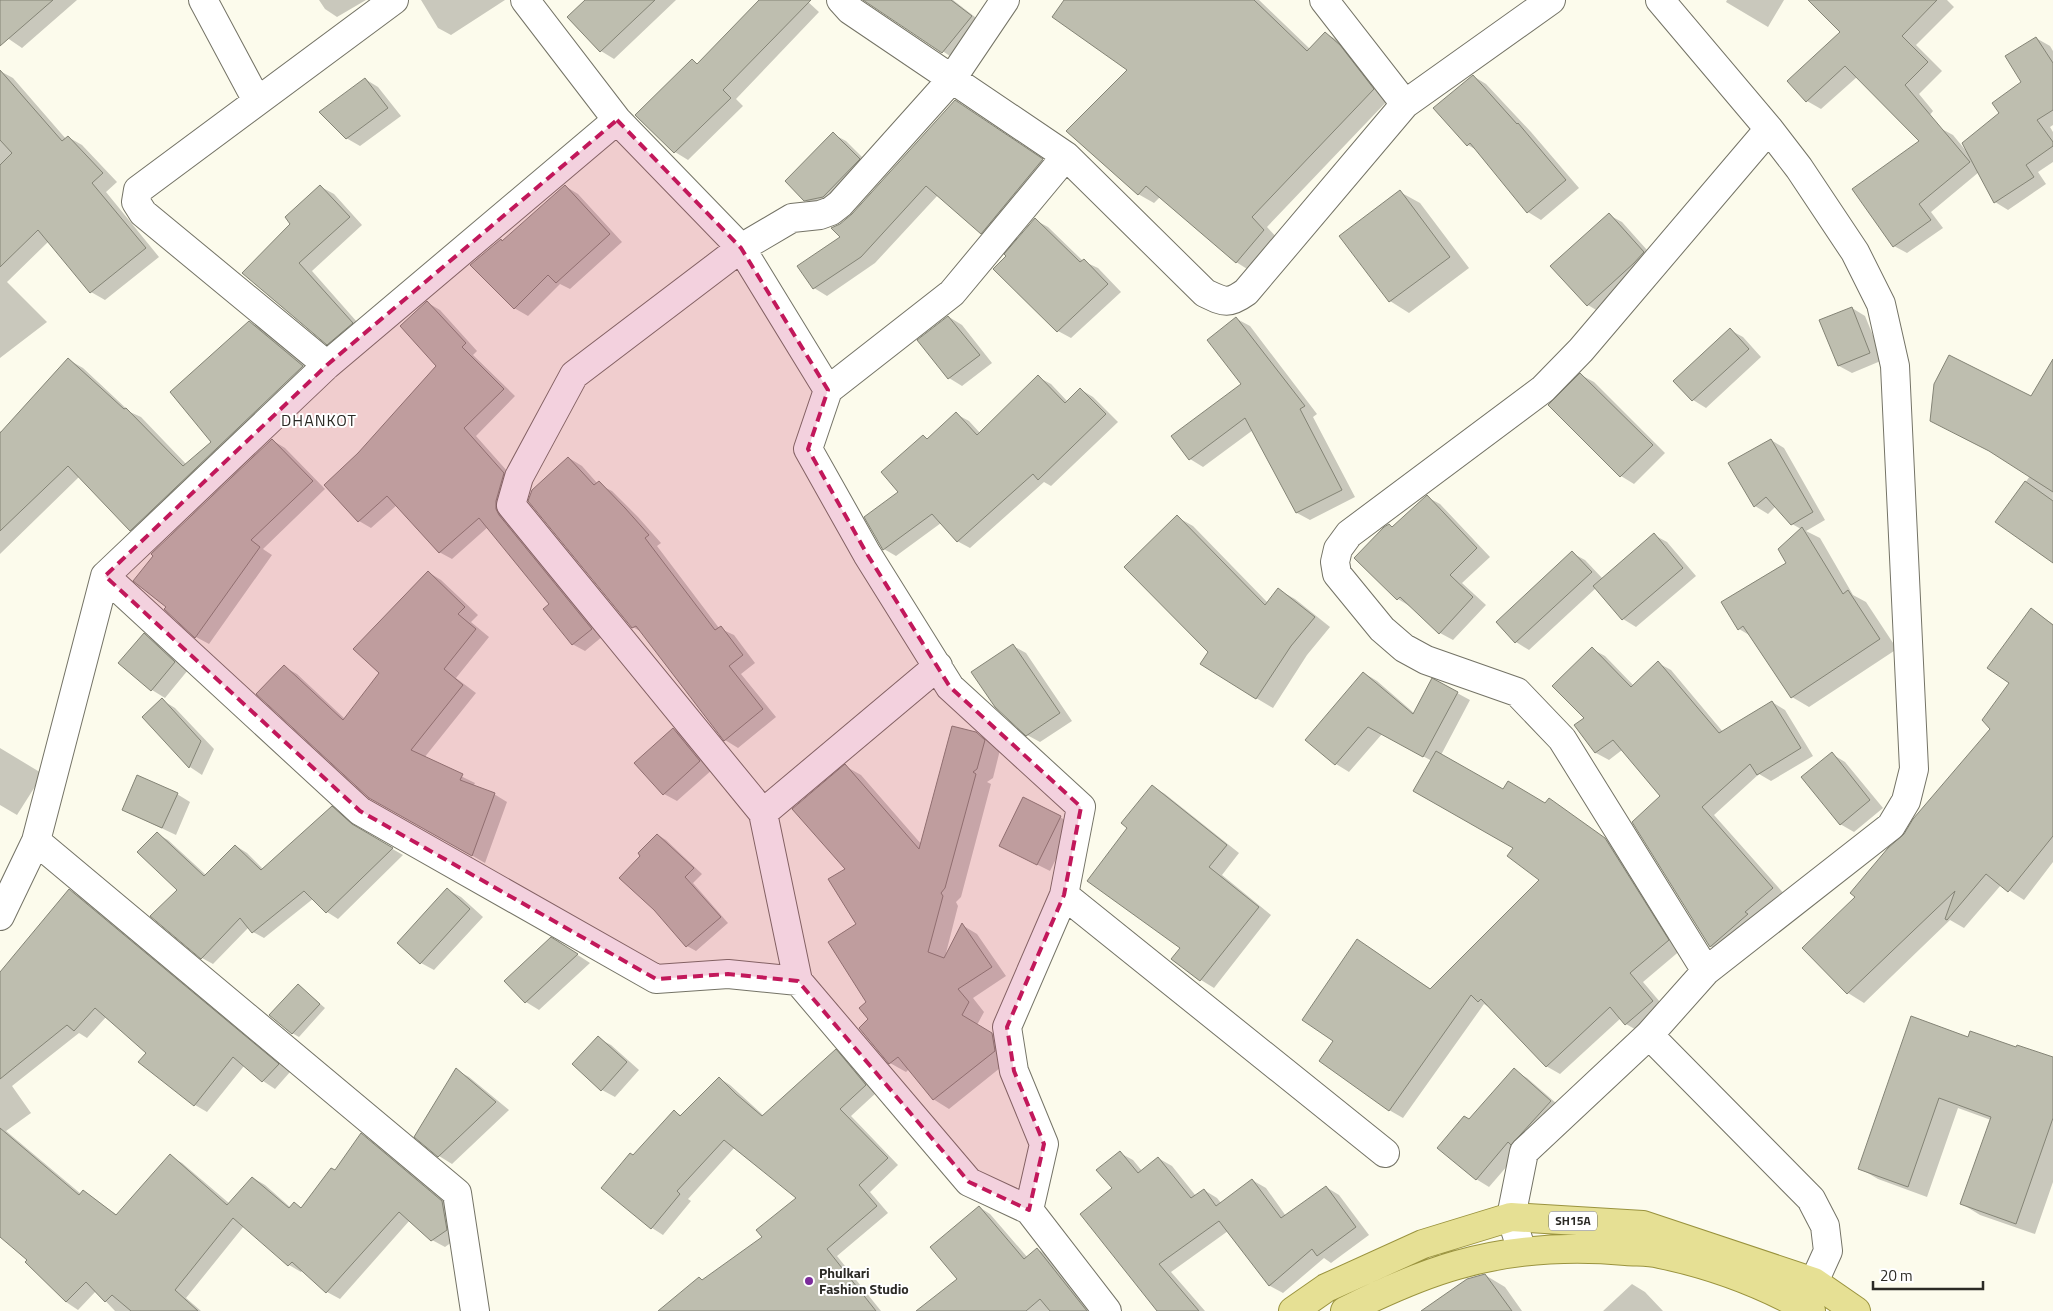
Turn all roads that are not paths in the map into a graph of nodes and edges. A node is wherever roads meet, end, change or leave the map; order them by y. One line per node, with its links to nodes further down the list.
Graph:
1 (203, 0): 10 (street)
2 (394, 0): 10 (street)
3 (525, 0): 12 (street)
4 (840, 0): 9 (street)
5 (1005, 0): 9 (street)
6 (1324, 0): 11 (street)
7 (1551, 0): 11 (street)
8 (1660, 0): 13 (street)
9 (951, 80): 14 (street); 15 (street)
10 (257, 101): 16 (street)
11 (1405, 104): 14 (street)
12 (617, 120): 15 (street); 16 (street)
13 (1769, 129): 24 (street); 24 (street)
14 (1066, 156): 17 (street)
15 (741, 248): 17 (street); 20 (street)
16 (326, 366): 18 (street)
17 (828, 390): 19 (street)
18 (105, 576): 21 (street); 25 (street)
19 (938, 666): 20 (street); 22 (street)
20 (763, 813): 25 (street)
21 (36, 841): 23 (street); 32 (street)
22 (1064, 895): 27 (street); 28 (street)
23 (0, 916)
24 (1706, 971): 26 (street)
25 (798, 981): 28 (street)
26 (1649, 1035): 29 (street); 31 (street)
27 (1385, 1152)
28 (1029, 1210): 33 (street)
29 (1511, 1217): 30 (street); 31 (main road, SH15A); 34 (main road, SH15A)
30 (1522, 1251): 35 (main road, SH15A); 36 (main road, SH15A)
31 (1814, 1282): 37 (main road, SH15A)
32 (475, 1311)
33 (1107, 1311)
34 (1293, 1311)
35 (1345, 1311)
36 (1811, 1311)
37 (1856, 1311)

